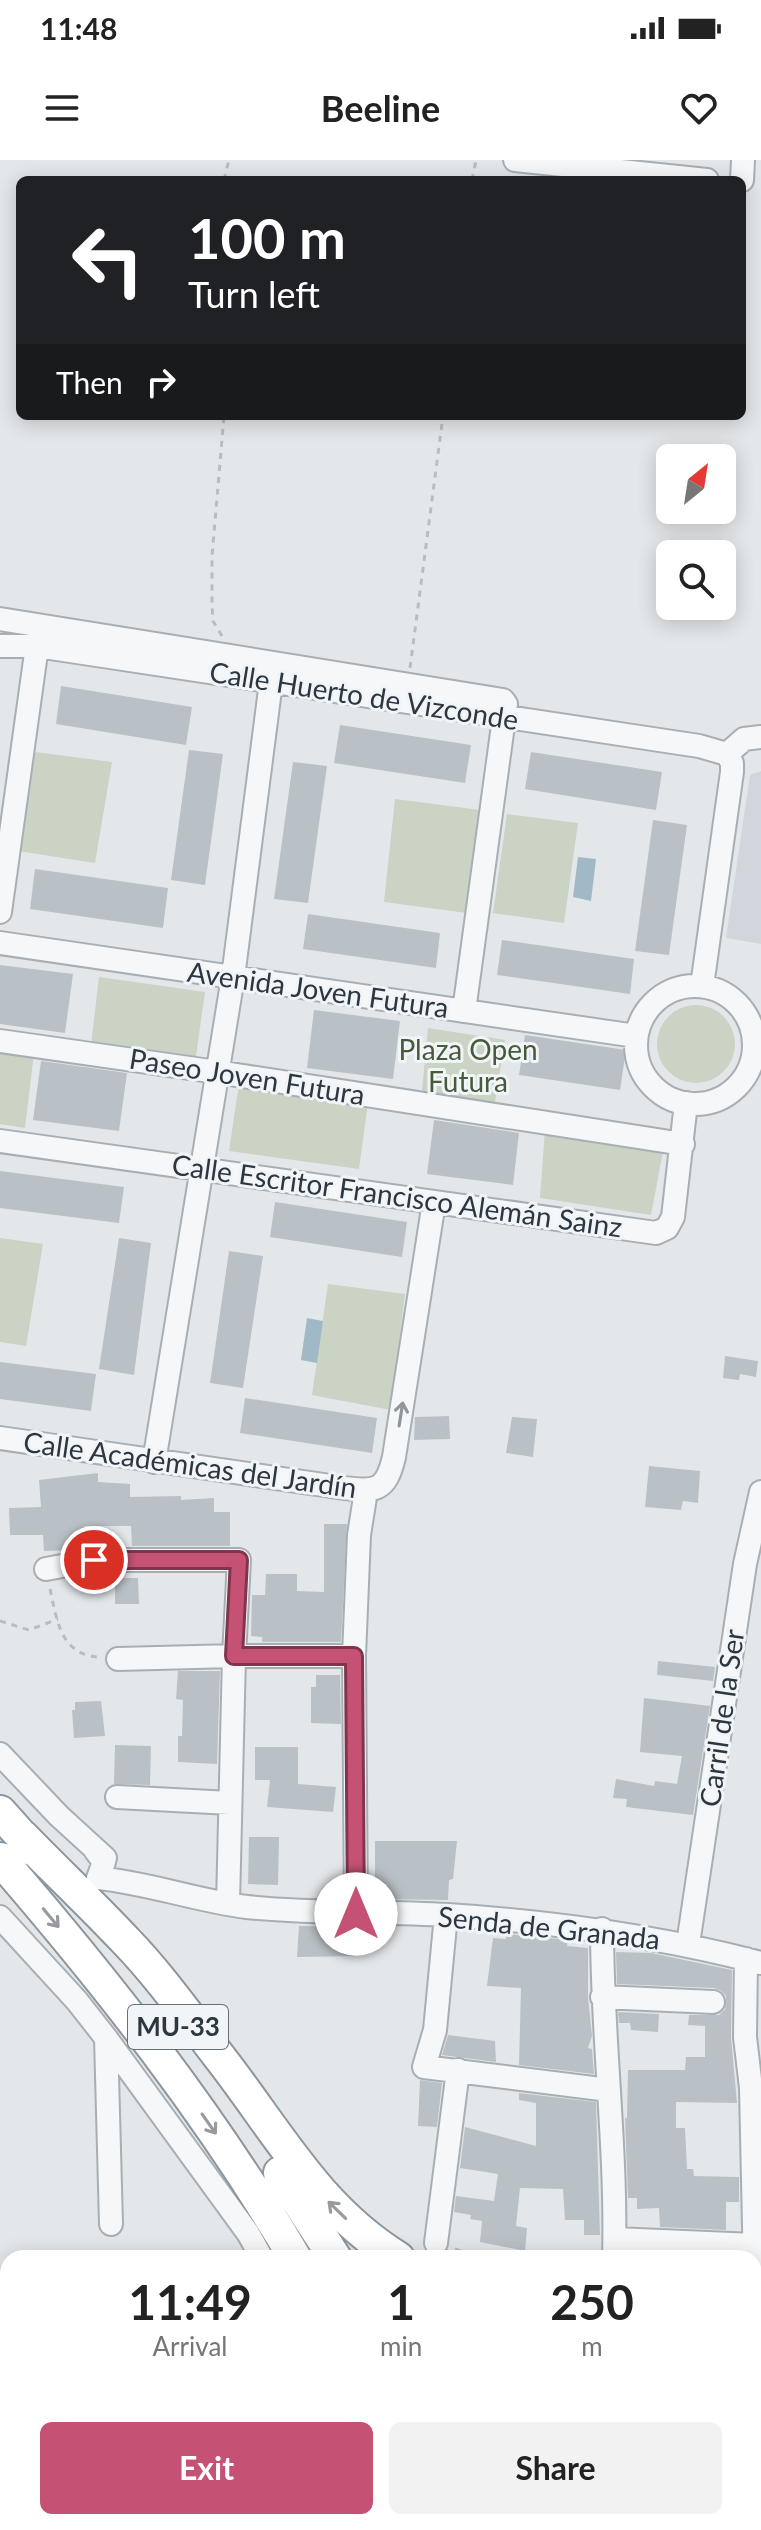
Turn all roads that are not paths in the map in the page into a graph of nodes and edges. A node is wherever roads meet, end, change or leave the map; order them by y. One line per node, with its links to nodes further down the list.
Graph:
1 (515, 160): 2 (street)
2 (669, 176)
3 (0, 619): 7 (street)
4 (0, 646): 5 (street, Calle Huerto de Vizconde)
5 (37, 646): 6 (street, Calle Huerto de Vizconde); 10 (street)
6 (271, 682): 7 (street, Calle Huerto de Vizconde); 12 (street)
7 (504, 718): 9 (street, Calle Huerto de Vizconde); 14 (street)
8 (761, 737): 9 (street)
9 (727, 754): 13 (street)
10 (0, 912)
11 (0, 943): 12 (street, Avenida Joven Futura)
12 (233, 977): 14 (street, Avenida Joven Futura); 19 (street)
13 (702, 986): 15 (street); 16 (street)
14 (464, 1011): 15 (street, Avenida Joven Futura)
15 (636, 1036): 20 (street)
16 (759, 1038): 18 (street)
17 (0, 1041): 19 (street, Paseo Joven Futura)
18 (754, 1071): 20 (street)
19 (217, 1072): 22 (street, Paseo Joven Futura); 23 (street)
20 (686, 1103): 22 (street, Calle Escritor Francisco Alemán Sainz)
21 (0, 1141): 23 (street, Calle Escritor Francisco Alemán Sainz)
22 (683, 1144): 24 (street, Calle Escritor Francisco Alemán Sainz)
23 (201, 1168): 24 (street, Calle Escritor Francisco Alemán Sainz); 26 (street)
24 (434, 1202): 27 (street, one-way to 24)
25 (0, 1438): 26 (street, Calle Académicas del Jardín)
26 (154, 1462): 27 (street, Calle Académicas del Jardín)
27 (373, 1489): 31 (street)
28 (761, 1492): 45 (street, Carril de la Ser)
29 (46, 1569): 30 (street)
30 (234, 1656): 31 (street); 32 (street); 35 (street)
31 (354, 1656): 41 (street)
32 (118, 1659)
33 (0, 1754): 38 (street)
34 (117, 1797): 35 (street)
35 (230, 1803): 40 (street)
36 (0, 1812): 37 (highway, MU-33)
37 (11, 1848): 57 (highway, MU-33, one-way to 57); 58 (highway, MU-33); 59 (highway, one-way to 37)
38 (95, 1850): 39 (street); 39 (street, Senda de Granada)
39 (182, 1893): 40 (street, Senda de Granada)
40 (228, 1904): 41 (street, Senda de Granada)
41 (356, 1914): 42 (street, Senda de Granada)
42 (446, 1915): 44 (street, Senda de Granada); 50 (street)
43 (0, 1917): 49 (street)
44 (602, 1929): 45 (street, Senda de Granada); 47 (street)
45 (688, 1944): 46 (street, Senda de Granada)
46 (754, 1961): 54 (street)
47 (602, 1997): 48 (street); 51 (street)
48 (713, 2002)
49 (106, 2038): 52 (street); 56 (street)
50 (458, 2070): 51 (street); 53 (street)
51 (609, 2090): 55 (street)
52 (111, 2224)
53 (436, 2243)
54 (754, 2245): 55 (street); 60 (street)
55 (615, 2248)
56 (258, 2250)
57 (290, 2250)
58 (330, 2250)
59 (386, 2250)
60 (754, 2250)

